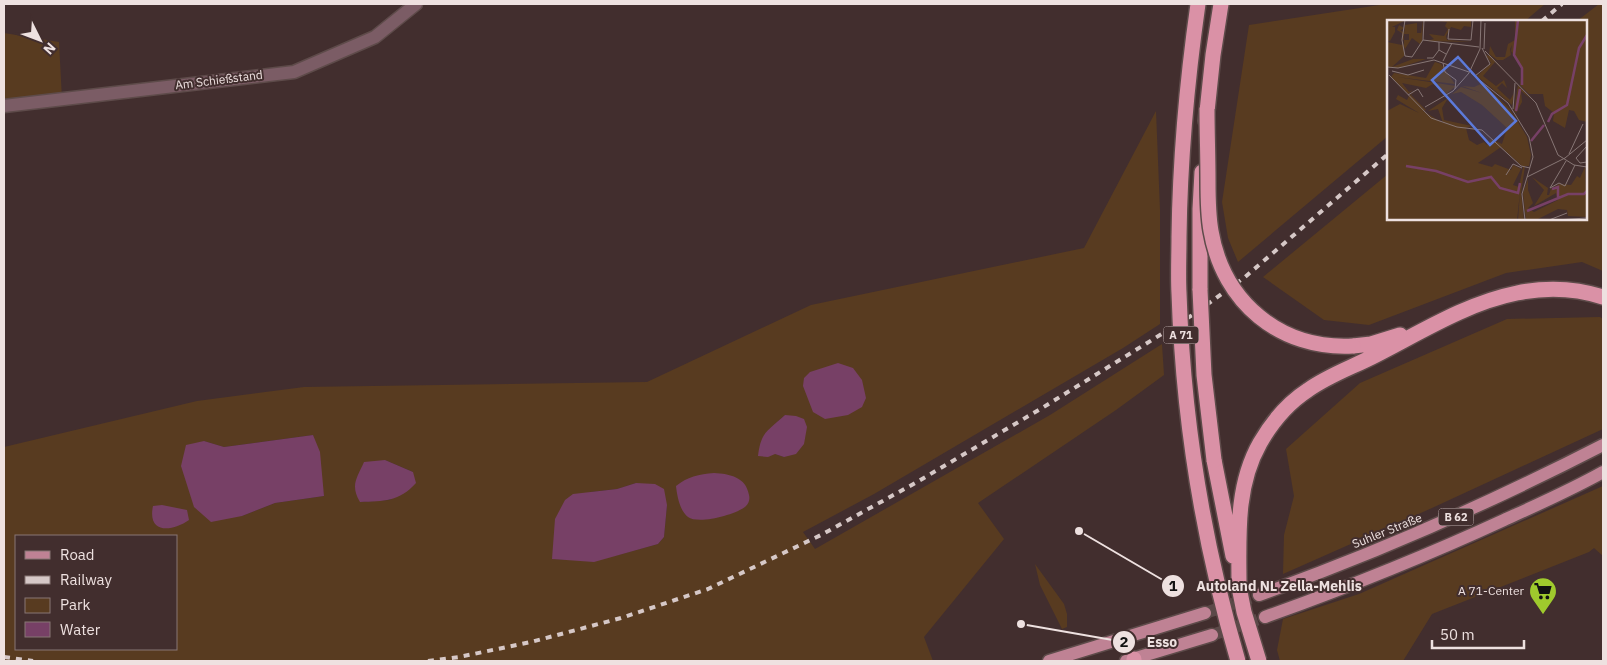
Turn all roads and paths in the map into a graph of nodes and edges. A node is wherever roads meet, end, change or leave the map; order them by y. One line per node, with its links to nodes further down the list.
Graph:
1 (416, 4): 4 (street, Am Schießstand)
2 (1198, 4): 18 (highway, A 71, bridge)
3 (1221, 4): 5 (highway, A 71)
4 (4, 106)
5 (1207, 109): 7 (highway, bridge); 10 (highway, A 71, bridge)
6 (1603, 297): 7 (highway)
7 (1439, 322): 10 (highway)
8 (1603, 445): 11 (main road, Suhler Straße / B 62)
9 (1603, 472): 13 (main road, B 62)
10 (1239, 587): 19 (highway, A 71, bridge)
11 (1259, 595)
12 (1205, 613): 15 (main road)
13 (1265, 617)
14 (1212, 635): 16 (main road)
15 (1127, 637): 16 (main road); 17 (main road)
16 (1132, 660)
17 (1049, 661)
18 (1238, 661)
19 (1259, 661)

